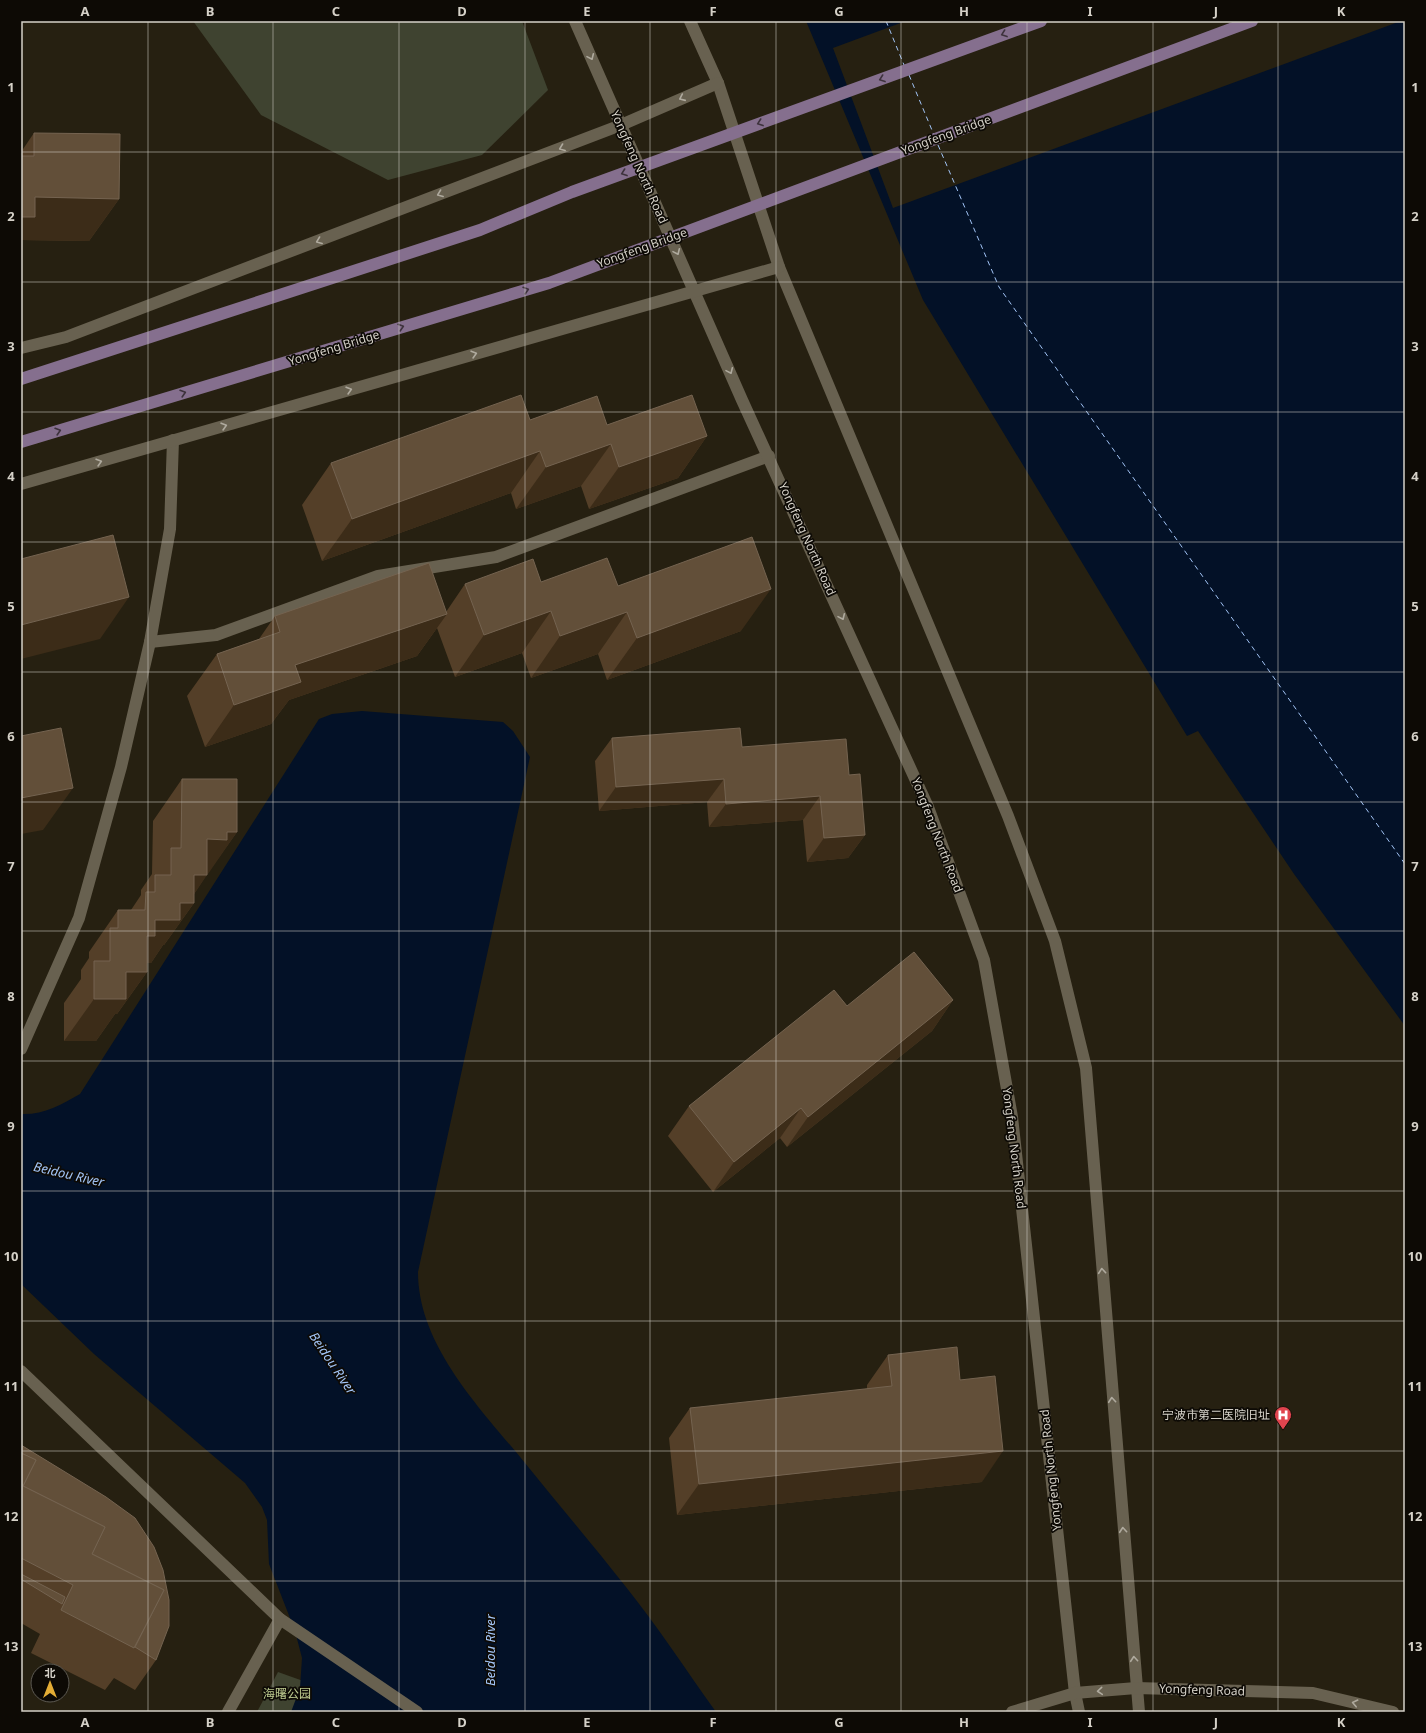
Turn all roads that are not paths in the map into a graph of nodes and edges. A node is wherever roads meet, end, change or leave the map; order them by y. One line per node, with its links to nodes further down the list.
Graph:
1 (575, 21): 6 (main road, Yongfeng North Road, one-way to 6)
2 (690, 21): 5 (main road)
3 (1041, 21): 10 (main road, one-way to 10)
4 (1252, 21): 12 (main road, Yongfeng Bridge, one-way to 4)
5 (718, 83): 6 (main road, one-way to 6); 7 (main road)
6 (621, 125): 8 (main road, Yongfeng North Road, one-way to 8); 9 (main road, one-way to 9)
7 (779, 267): 8 (main road); 19 (main road, one-way to 7)
8 (694, 290): 11 (main road, one-way to 8); 13 (main road, Yongfeng North Road, one-way to 13)
9 (21, 348)
10 (21, 379)
11 (173, 440): 14 (main road, one-way to 11); 15 (main road)
12 (21, 442)
13 (769, 456): 15 (main road); 20 (main road, Yongfeng North Road, one-way to 20)
14 (21, 484)
15 (150, 642): 16 (main road)
16 (21, 1049)
17 (21, 1371): 18 (main road)
18 (280, 1619): 21 (main road); 22 (main road)
19 (1136, 1688): 20 (main road, Yongfeng Road, one-way to 20); 25 (main road); 26 (main road, Yongfeng Road, one-way to 19)
20 (1075, 1694): 23 (main road, Yongfeng Road); 24 (main road, Yongfeng North Road)
21 (228, 1712)
22 (417, 1712)
23 (1012, 1712)
24 (1079, 1712)
25 (1139, 1712)
26 (1393, 1712)

